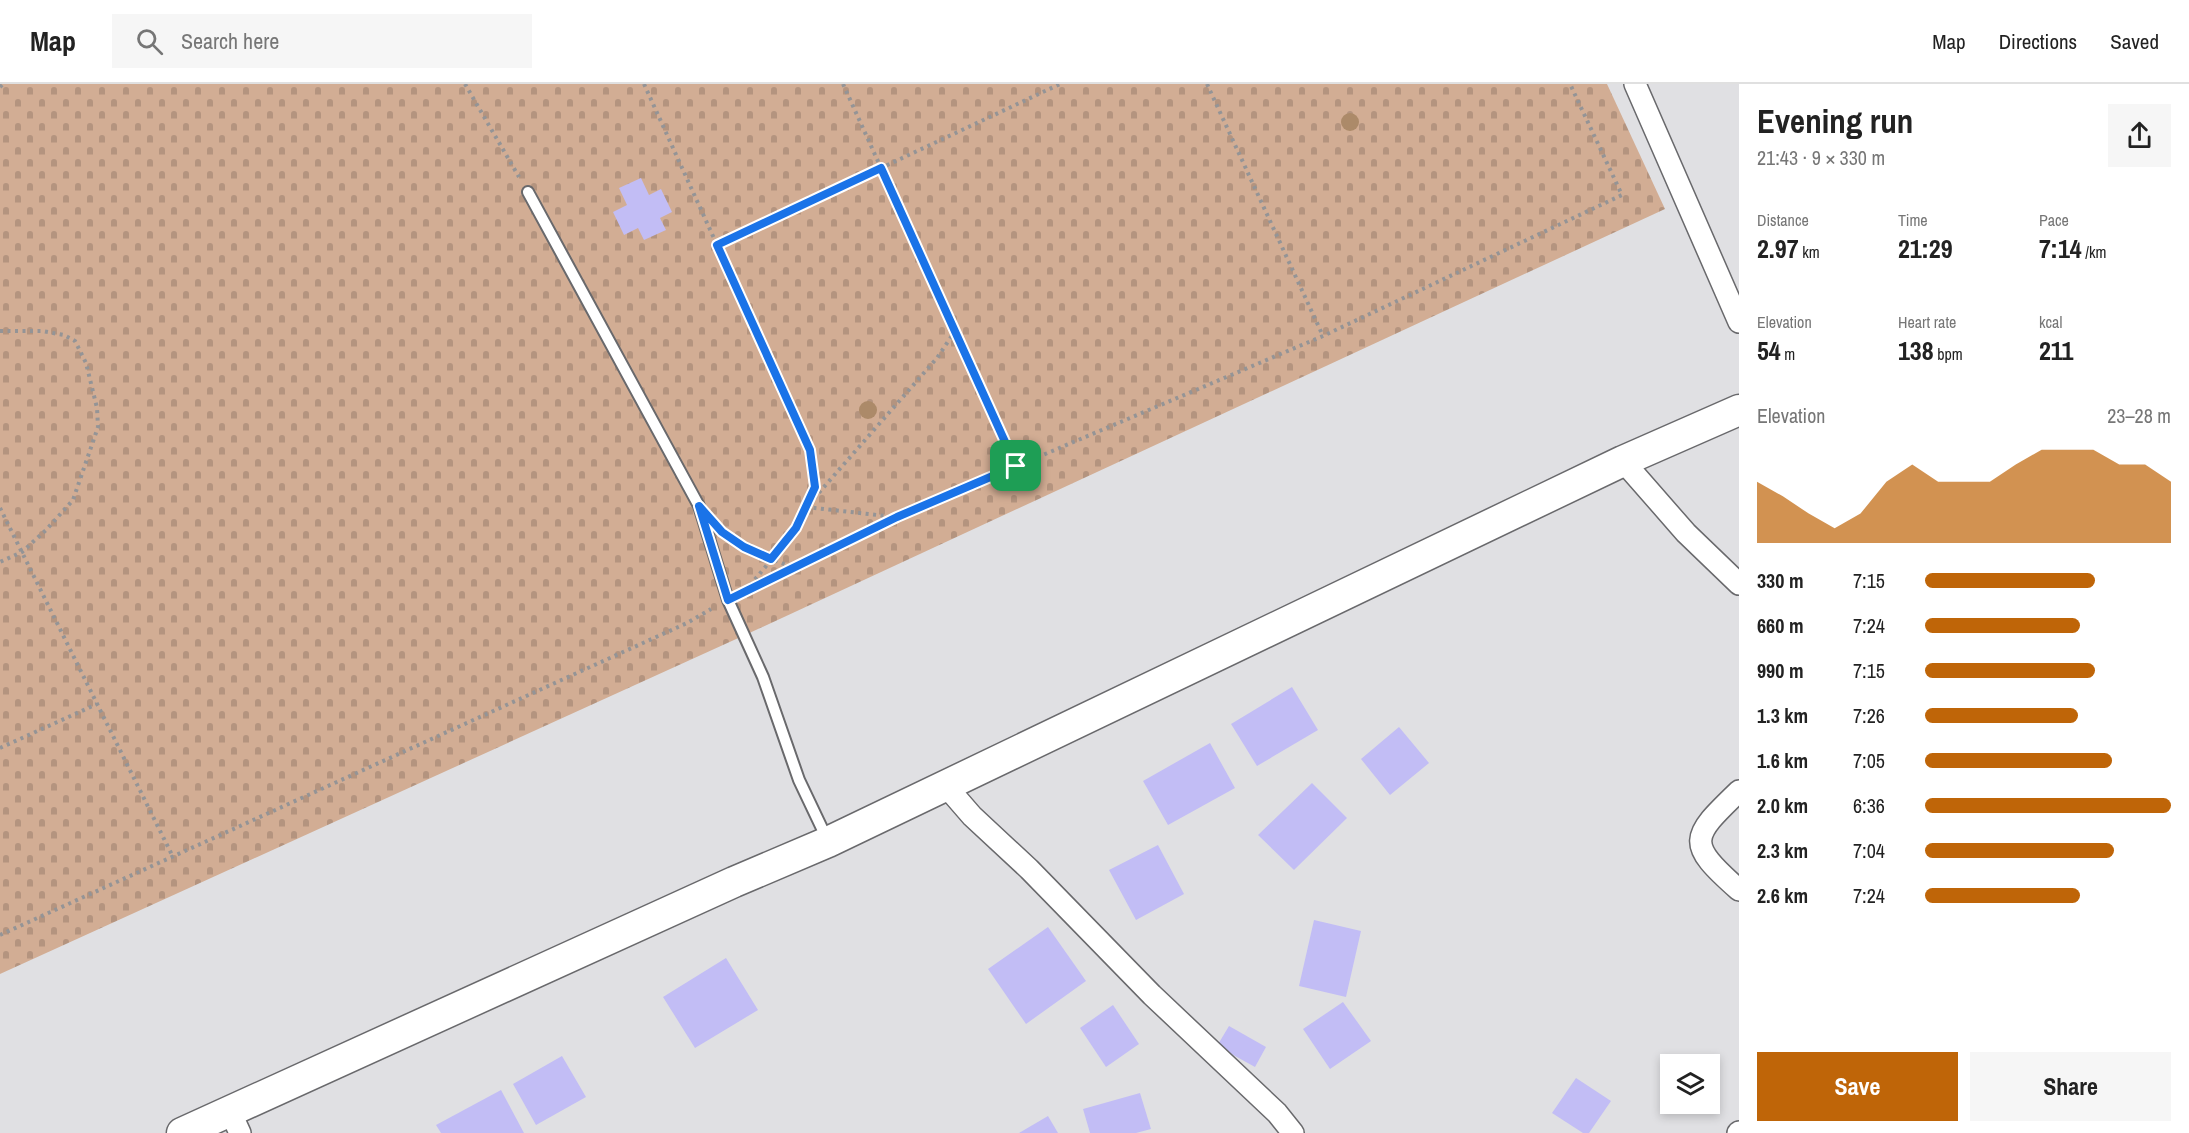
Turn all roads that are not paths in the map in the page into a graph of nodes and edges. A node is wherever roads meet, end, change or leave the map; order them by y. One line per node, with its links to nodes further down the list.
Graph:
1 (1635, 84): 3 (street)
2 (528, 192): 9 (lane)
3 (1739, 322)
4 (1739, 411): 5 (main road)
5 (1623, 461): 6 (street); 7 (main road)
6 (1739, 584)
7 (946, 786): 9 (main road); 13 (street)
8 (1739, 790): 10 (street)
9 (828, 842): 11 (main road)
10 (1739, 890)
11 (235, 1122): 12 (main road)
12 (182, 1133)
13 (1293, 1133)

